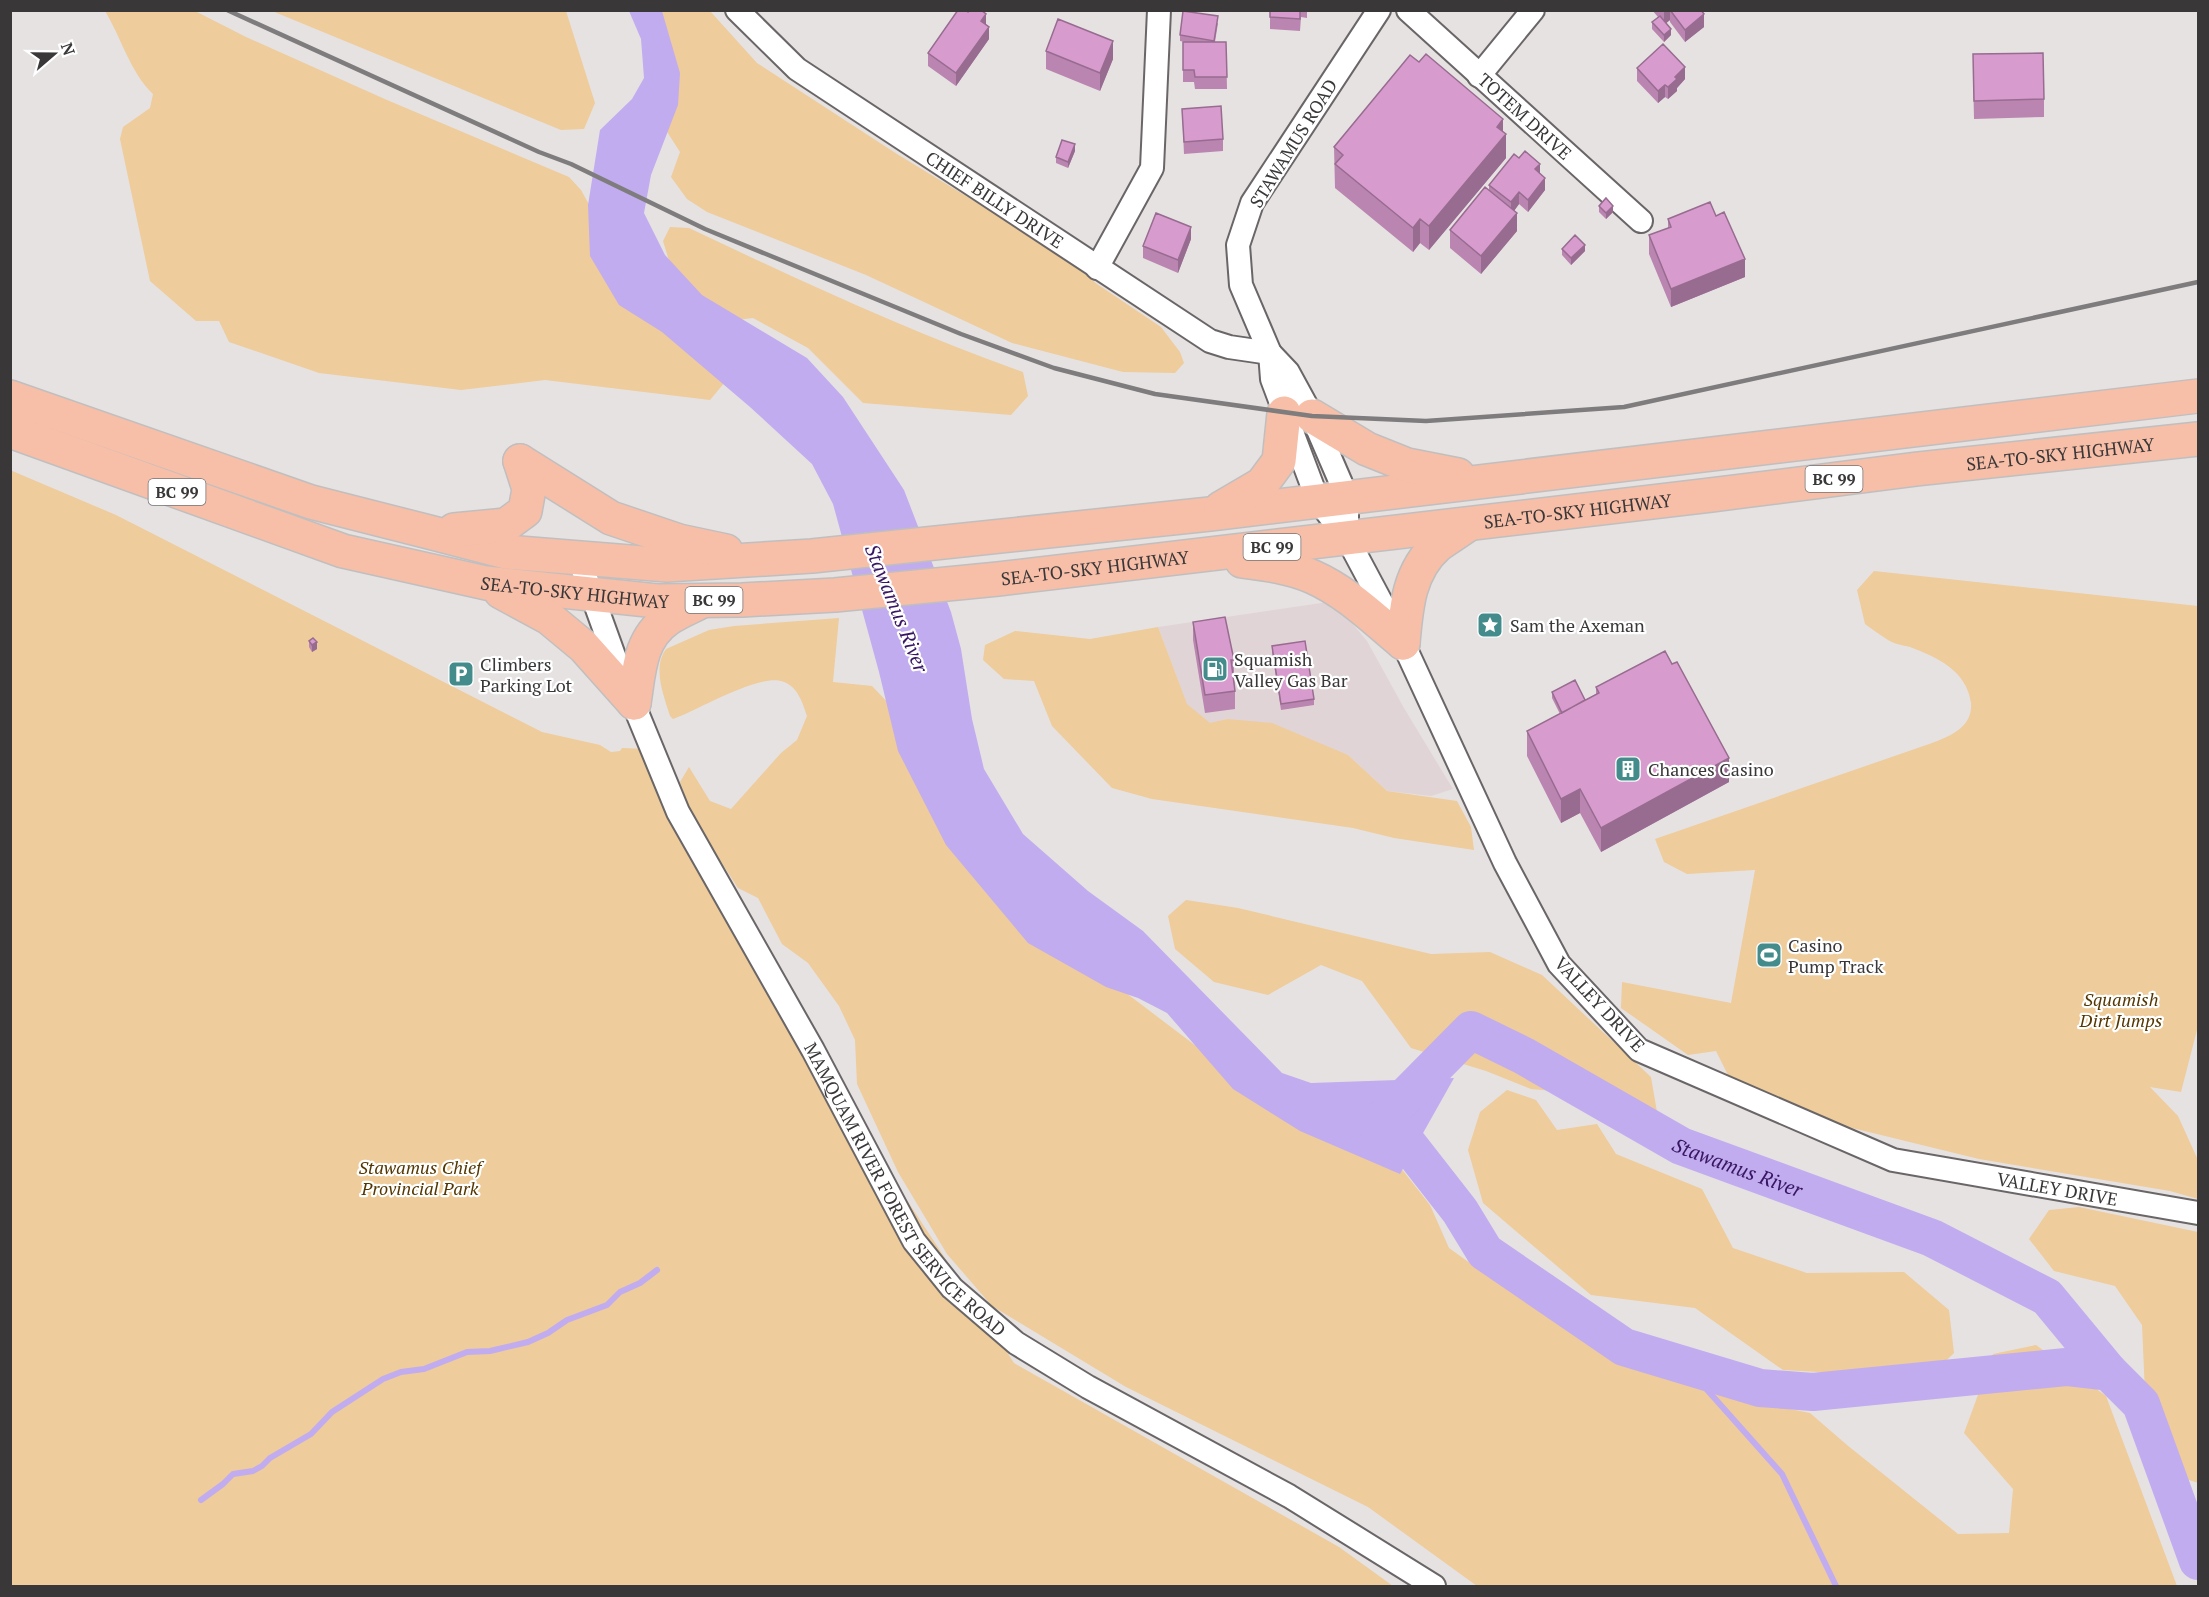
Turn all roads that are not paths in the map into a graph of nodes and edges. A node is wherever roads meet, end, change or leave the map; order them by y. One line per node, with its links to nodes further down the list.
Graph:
1 (1159, 10): 8 (street)
2 (1379, 10): 9 (street, STAWAMUS ROAD)
3 (1408, 10): 6 (street, TOTEM DRIVE)
4 (1533, 10): 6 (street)
5 (742, 13): 8 (street, CHIEF BILLY DRIVE)
6 (1479, 76): 7 (street, TOTEM DRIVE)
7 (1641, 222)
8 (1097, 268): 9 (street, CHIEF BILLY DRIVE)
9 (1270, 353): 12 (street, STAWAMUS ROAD)
10 (2199, 396): 15 (highway, SEA-TO-SKY HIGHWAY / BC 99)
11 (10, 397): 19 (highway, SEA-TO-SKY HIGHWAY / BC 99)
12 (1298, 415): 15 (highway); 16 (street, STAWAMUS ROAD); 17 (highway)
13 (10, 431): 24 (highway, SEA-TO-SKY HIGHWAY / BC 99)
14 (2199, 439): 18 (highway, SEA-TO-SKY HIGHWAY / BC 99)
15 (1489, 481): 16 (highway, SEA-TO-SKY HIGHWAY / BC 99)
16 (1332, 499): 17 (highway, SEA-TO-SKY HIGHWAY / BC 99); 20 (street, VALLEY DRIVE)
17 (1210, 514): 23 (highway, SEA-TO-SKY HIGHWAY / BC 99)
18 (1471, 523): 20 (highway, SEA-TO-SKY HIGHWAY / BC 99); 27 (highway)
19 (429, 532): 22 (highway, SEA-TO-SKY HIGHWAY / BC 99); 23 (highway)
20 (1347, 538): 21 (highway, SEA-TO-SKY HIGHWAY / BC 99); 27 (street, VALLEY DRIVE)
21 (1198, 555): 26 (highway, SEA-TO-SKY HIGHWAY / BC 99); 27 (highway)
22 (579, 559): 23 (highway, SEA-TO-SKY HIGHWAY / BC 99); 25 (street, MAMQUAM RIVER FOREST SERVICE ROAD)
23 (769, 560)
24 (486, 583): 25 (highway, SEA-TO-SKY HIGHWAY / BC 99); 28 (highway)
25 (594, 596): 26 (highway, SEA-TO-SKY HIGHWAY / BC 99); 28 (street, MAMQUAM RIVER FOREST SERVICE ROAD)
26 (703, 600): 28 (highway)
27 (1403, 643): 29 (street, VALLEY DRIVE)
28 (633, 704): 30 (street, MAMQUAM RIVER FOREST SERVICE ROAD)
29 (2199, 1213)
30 (1434, 1587)

